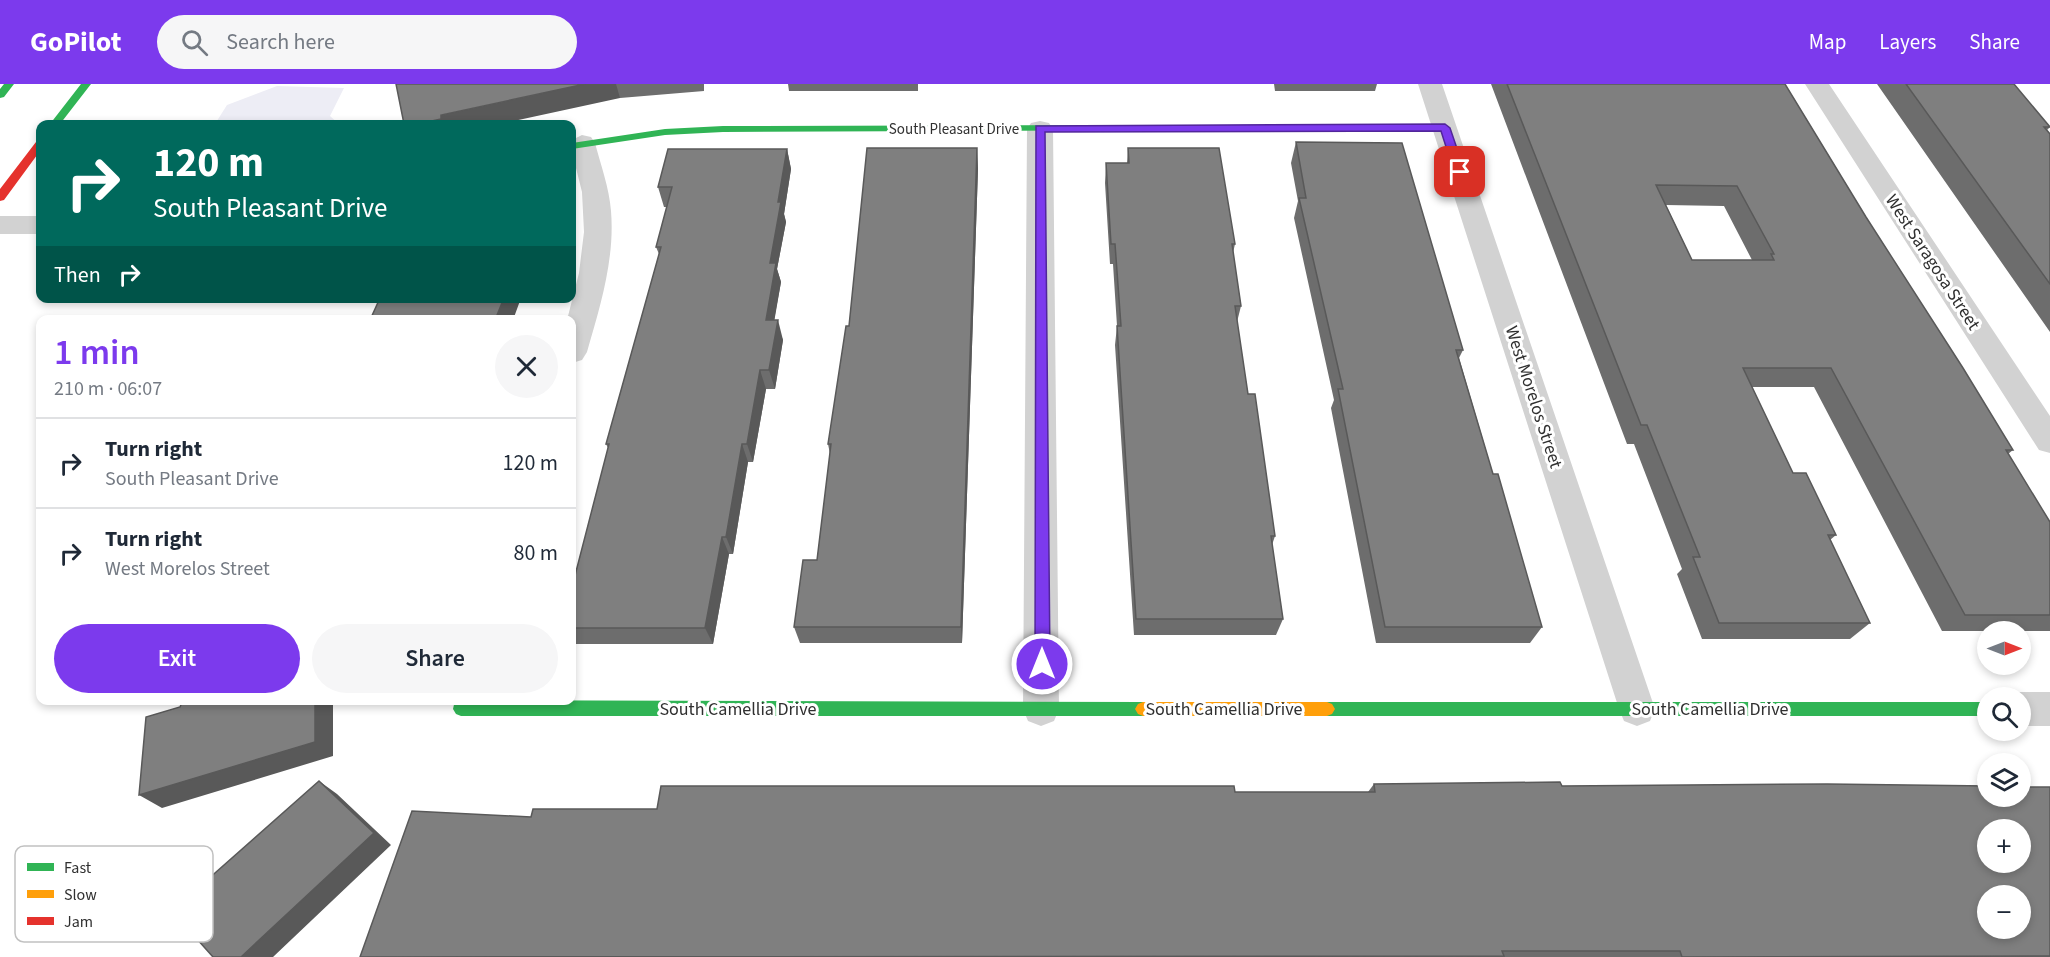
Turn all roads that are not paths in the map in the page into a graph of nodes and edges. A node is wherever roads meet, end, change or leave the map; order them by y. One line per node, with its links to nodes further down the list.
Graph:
1 (9, 84): 5 (street)
2 (86, 84): 6 (street)
3 (1430, 84): 7 (street, West Morelos Street)
4 (1817, 84): 15 (street, West Saragosa Street)
5 (0, 95)
6 (58, 120)
7 (1445, 128): 8 (street, South Pleasant Drive); 21 (street, West Morelos Street)
8 (1040, 129): 9 (street, South Pleasant Drive); 17 (street)
9 (577, 145): 14 (street)
10 (36, 149): 11 (street)
11 (0, 197)
12 (0, 225): 13 (street)
13 (36, 225)
14 (576, 338)
15 (2050, 441)
16 (462, 705): 17 (street, South Camellia Drive)
17 (1041, 709): 21 (street, South Camellia Drive)
18 (1977, 709): 21 (street, South Camellia Drive)
19 (2031, 709): 20 (street)
20 (2050, 709)
21 (1637, 710)

